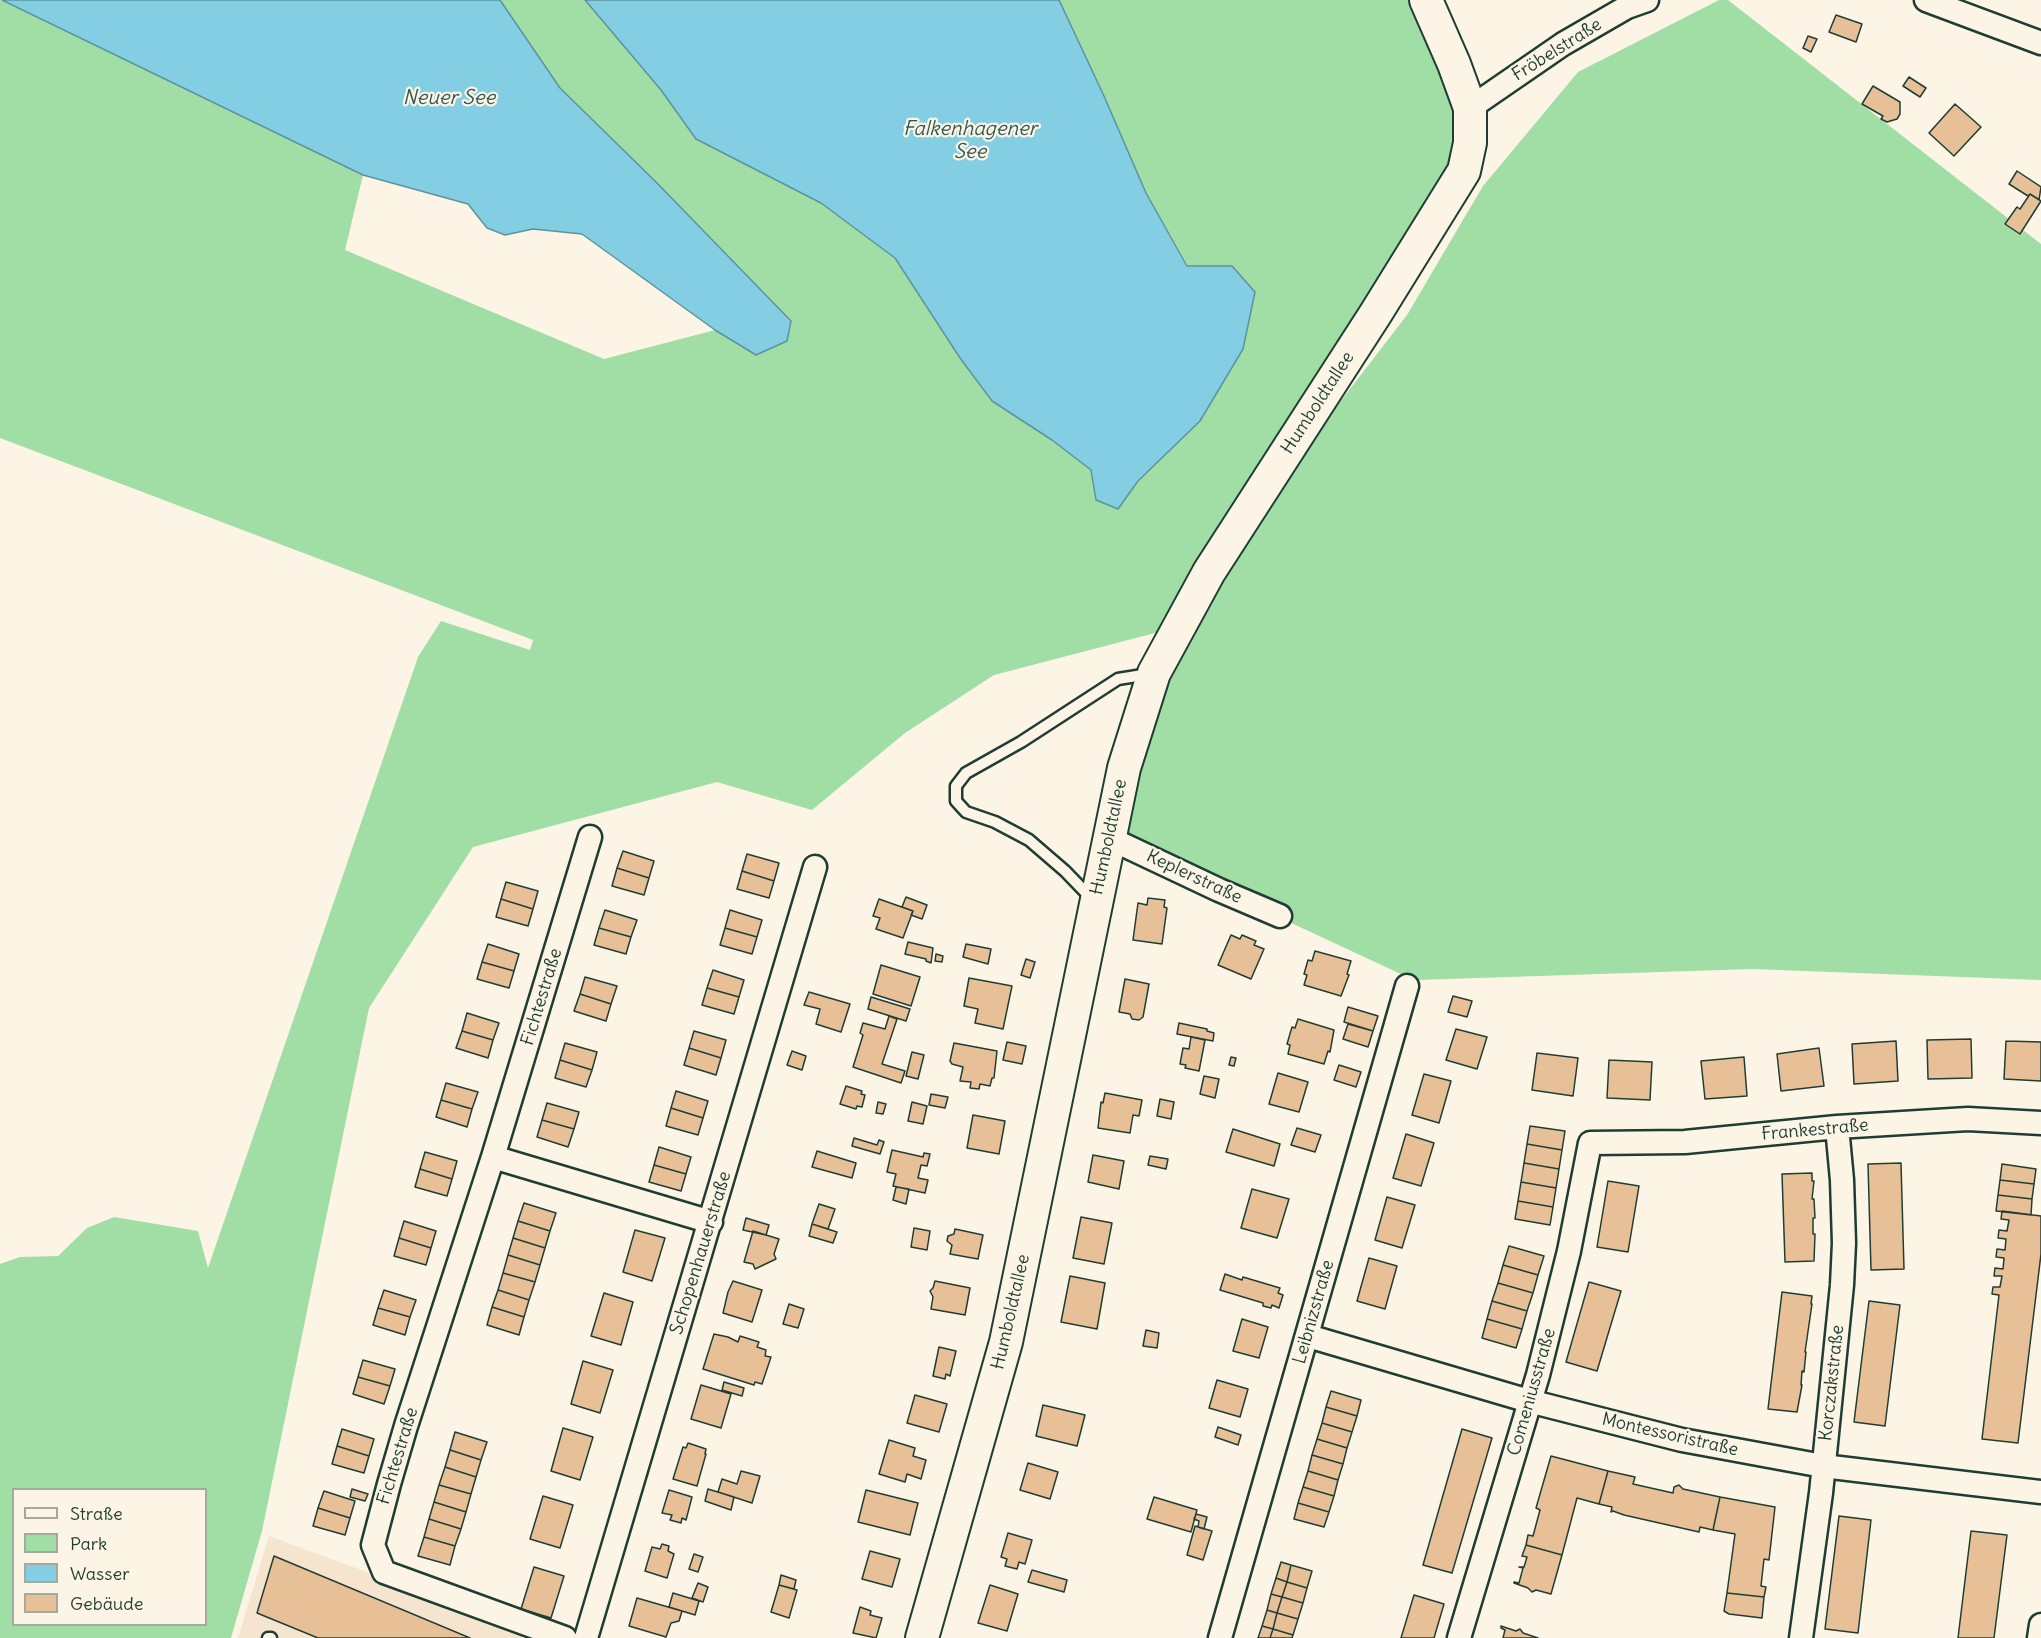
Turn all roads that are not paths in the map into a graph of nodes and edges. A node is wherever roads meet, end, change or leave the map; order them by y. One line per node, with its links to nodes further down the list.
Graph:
1 (1426, 0): 5 (street, Humboldtallee)
2 (1647, 0): 5 (street, Fröbelstraße)
3 (1926, 0): 4 (street)
4 (2041, 43)
5 (1470, 108): 6 (street, Humboldtallee)
6 (1154, 673): 8 (street, Humboldtallee); 10 (lane)
7 (590, 837): 16 (street, Fichtestraße)
8 (1109, 838): 10 (street, Humboldtallee); 11 (street, Keplerstraße)
9 (815, 867): 17 (street, Schopenhauerstraße)
10 (1096, 902): 25 (street, Humboldtallee)
11 (1280, 916)
12 (1407, 986): 18 (street, Leibnizstraße)
13 (2041, 1124): 14 (street, Frankestraße)
14 (1837, 1127): 15 (street, Frankestraße); 20 (street, Korczakstraße)
15 (1590, 1143): 19 (street, Comeniusstraße)
16 (493, 1157): 17 (street); 23 (street, Fichtestraße)
17 (711, 1222): 24 (street, Schopenhauerstraße)
18 (1308, 1336): 19 (street, Montessoristraße); 26 (street, Leibnizstraße)
19 (1529, 1401): 20 (street, Montessoristraße); 27 (street, Comeniusstraße)
20 (1823, 1466): 21 (street, Montessoristraße); 28 (street, Korczakstraße)
21 (2041, 1492)
22 (2041, 1625): 29 (street)
23 (565, 1638)
24 (586, 1638)
25 (922, 1638)
26 (1220, 1638)
27 (1459, 1638)
28 (1801, 1638)
29 (2039, 1638)

